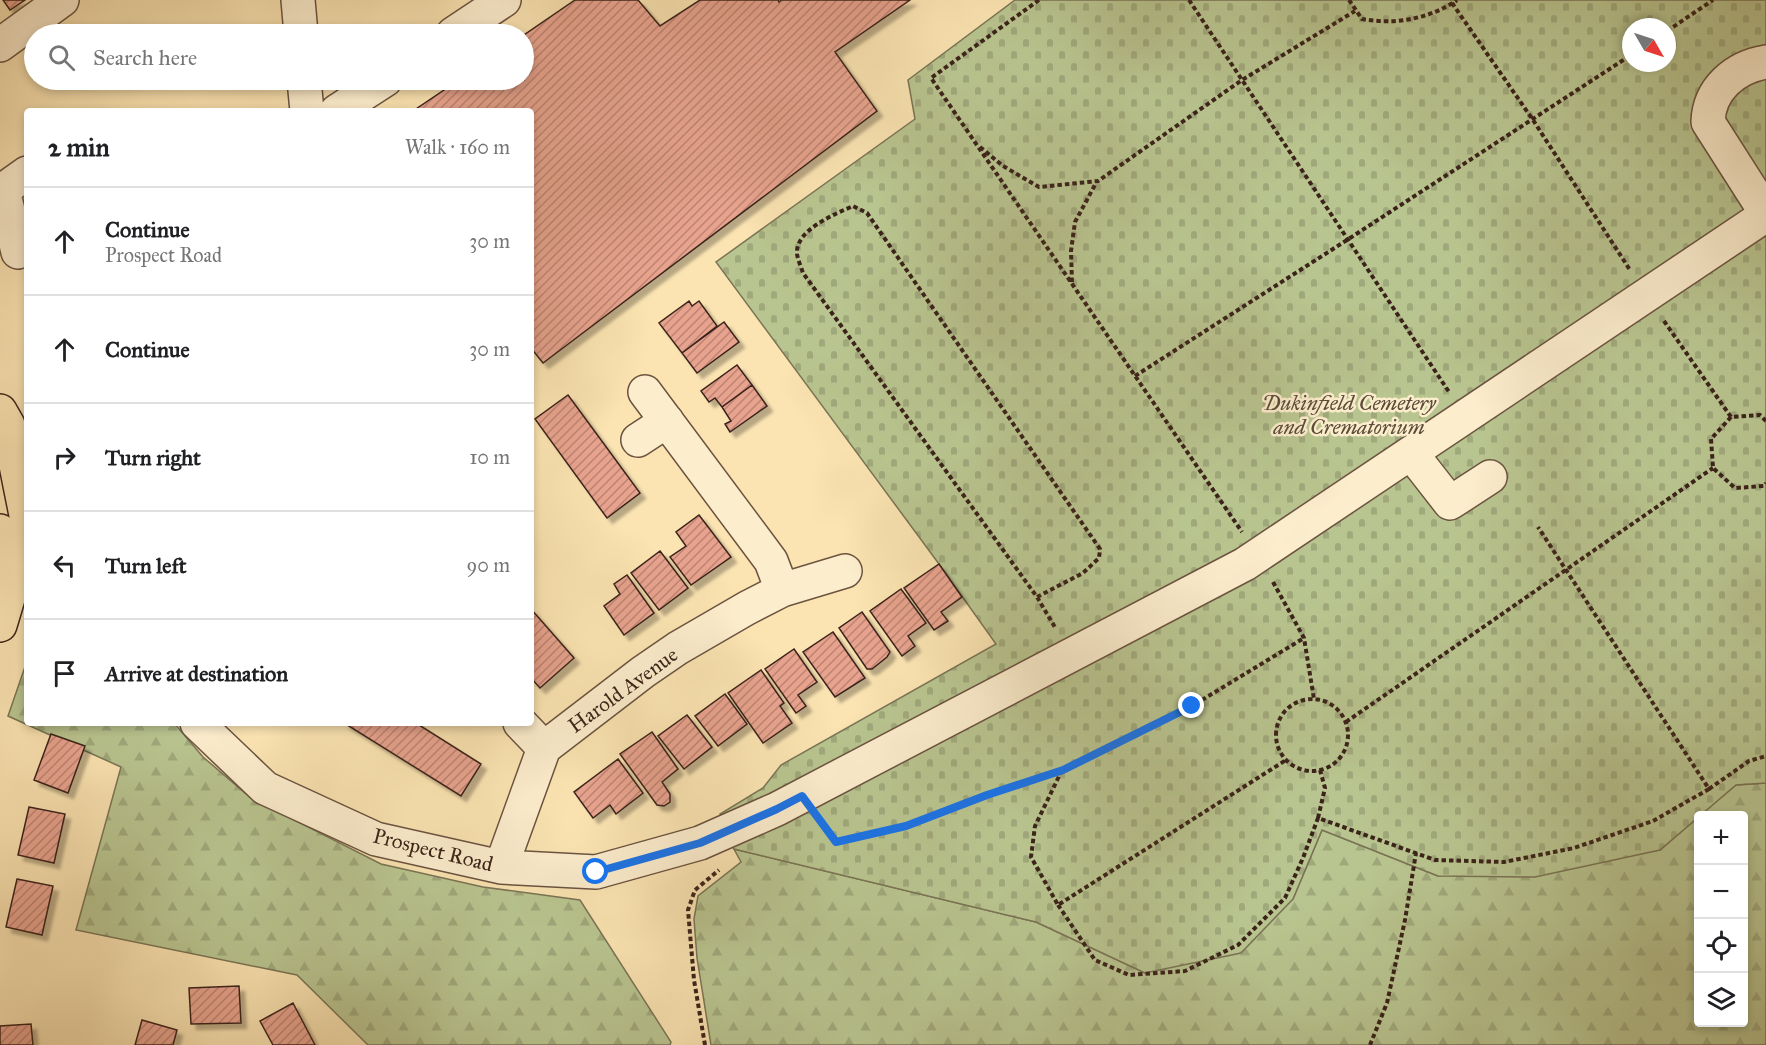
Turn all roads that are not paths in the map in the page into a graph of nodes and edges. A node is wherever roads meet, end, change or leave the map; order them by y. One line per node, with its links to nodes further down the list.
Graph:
1 (62, 0): 4 (street)
2 (298, 0): 5 (street)
3 (504, 0): 6 (street)
4 (29, 24)
5 (300, 24)
6 (468, 24)
7 (24, 28): 8 (street)
8 (0, 45)
9 (1766, 62): 15 (street)
10 (305, 90): 12 (street)
11 (370, 90): 13 (street)
12 (307, 108)
13 (342, 108)
14 (24, 175): 16 (street)
15 (1766, 214): 21 (street, Prospect Road)
16 (15, 255)
17 (645, 392): 18 (street)
18 (667, 421): 20 (street); 28 (street)
19 (3, 425): 23 (main road)
20 (638, 440)
21 (1412, 453): 22 (street); 33 (street, Prospect Road)
22 (1490, 477)
23 (24, 508)
24 (0, 531): 26 (main road)
25 (24, 546): 26 (main road)
26 (18, 568): 29 (main road)
27 (845, 571): 28 (street, Harold Avenue)
28 (782, 591): 32 (street, Harold Avenue)
29 (0, 625)
30 (200, 726): 33 (street, Prospect Road)
31 (523, 726): 32 (street)
32 (544, 748): 33 (street)
33 (501, 867)

